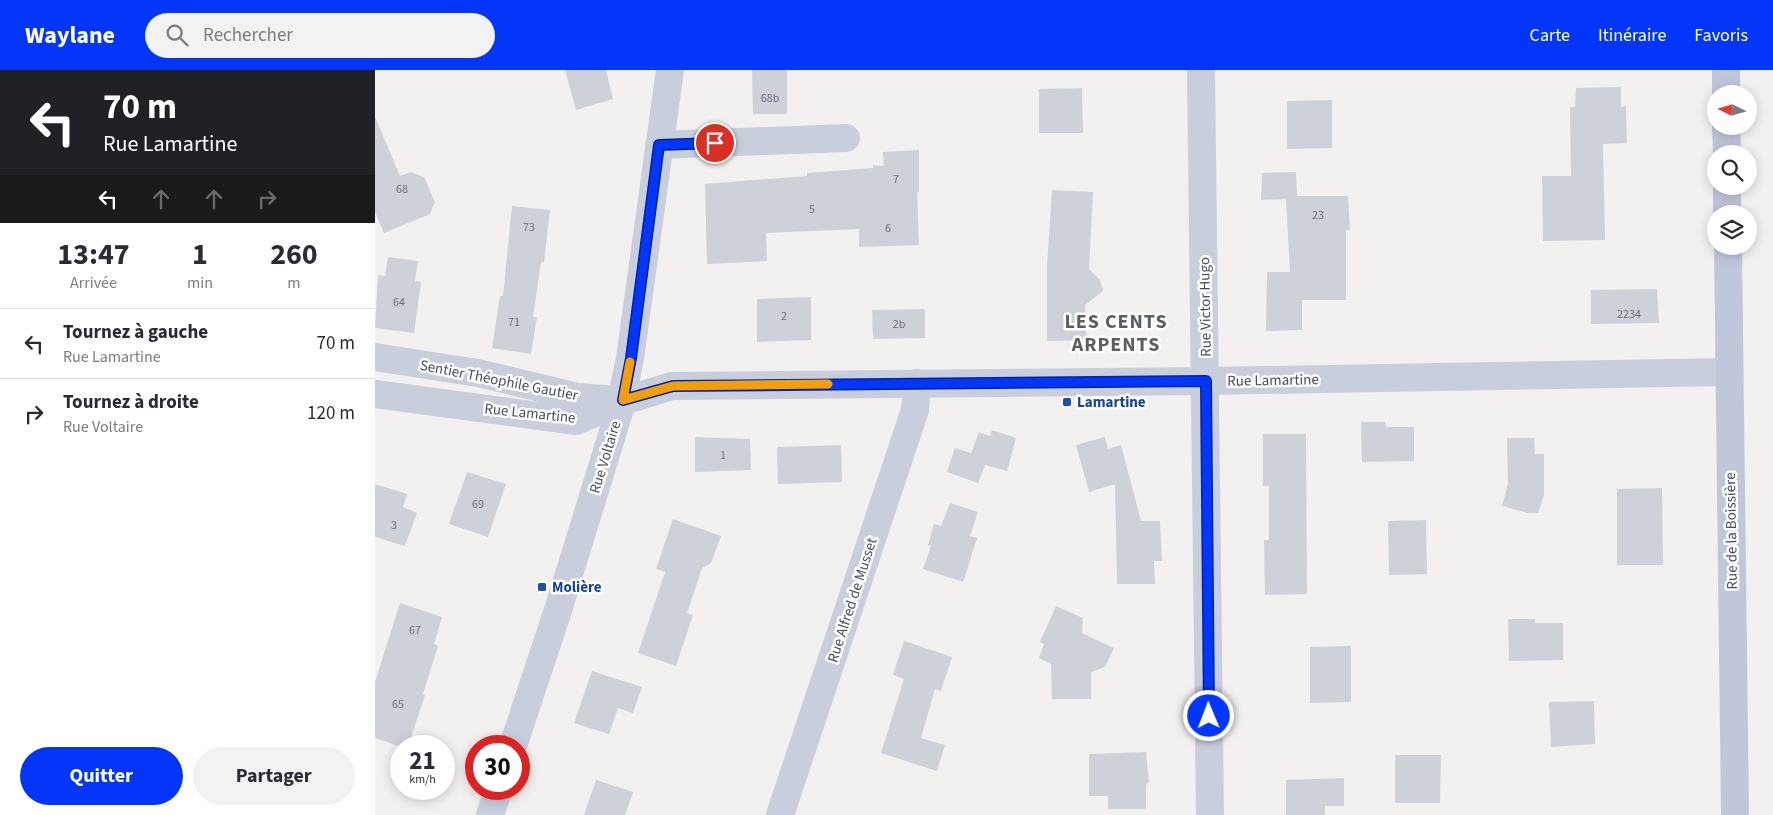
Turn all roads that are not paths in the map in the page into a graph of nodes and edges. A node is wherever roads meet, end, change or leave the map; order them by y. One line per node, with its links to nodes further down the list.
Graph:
1 (670, 70): 6 (street, Rue Voltaire)
2 (1201, 70): 11 (street, Rue Victor Hugo)
3 (1726, 70): 4 (main road)
4 (1726, 85)
5 (846, 138): 6 (street)
6 (659, 145): 14 (street, Rue Voltaire)
7 (1727, 255): 9 (main road, Rue de la Boissière)
8 (375, 357): 10 (street, Sentier Théophile Gautier)
9 (1729, 372): 11 (street, Rue Lamartine); 21 (main road, Rue de la Boissière)
10 (505, 380): 14 (street, Sentier Théophile Gautier); 15 (street)
11 (1206, 381): 12 (street, Rue Lamartine); 20 (street, Rue Victor Hugo)
12 (917, 383): 14 (street, Rue Lamartine); 19 (street, Rue Alfred de Musset)
13 (375, 394): 15 (street, Rue Lamartine)
14 (623, 400): 15 (street, Rue Lamartine); 16 (street, Rue Voltaire)
15 (499, 410)
16 (517, 735)
17 (495, 800): 18 (street)
18 (490, 815)
19 (781, 815)
20 (1210, 815)
21 (1735, 815)

